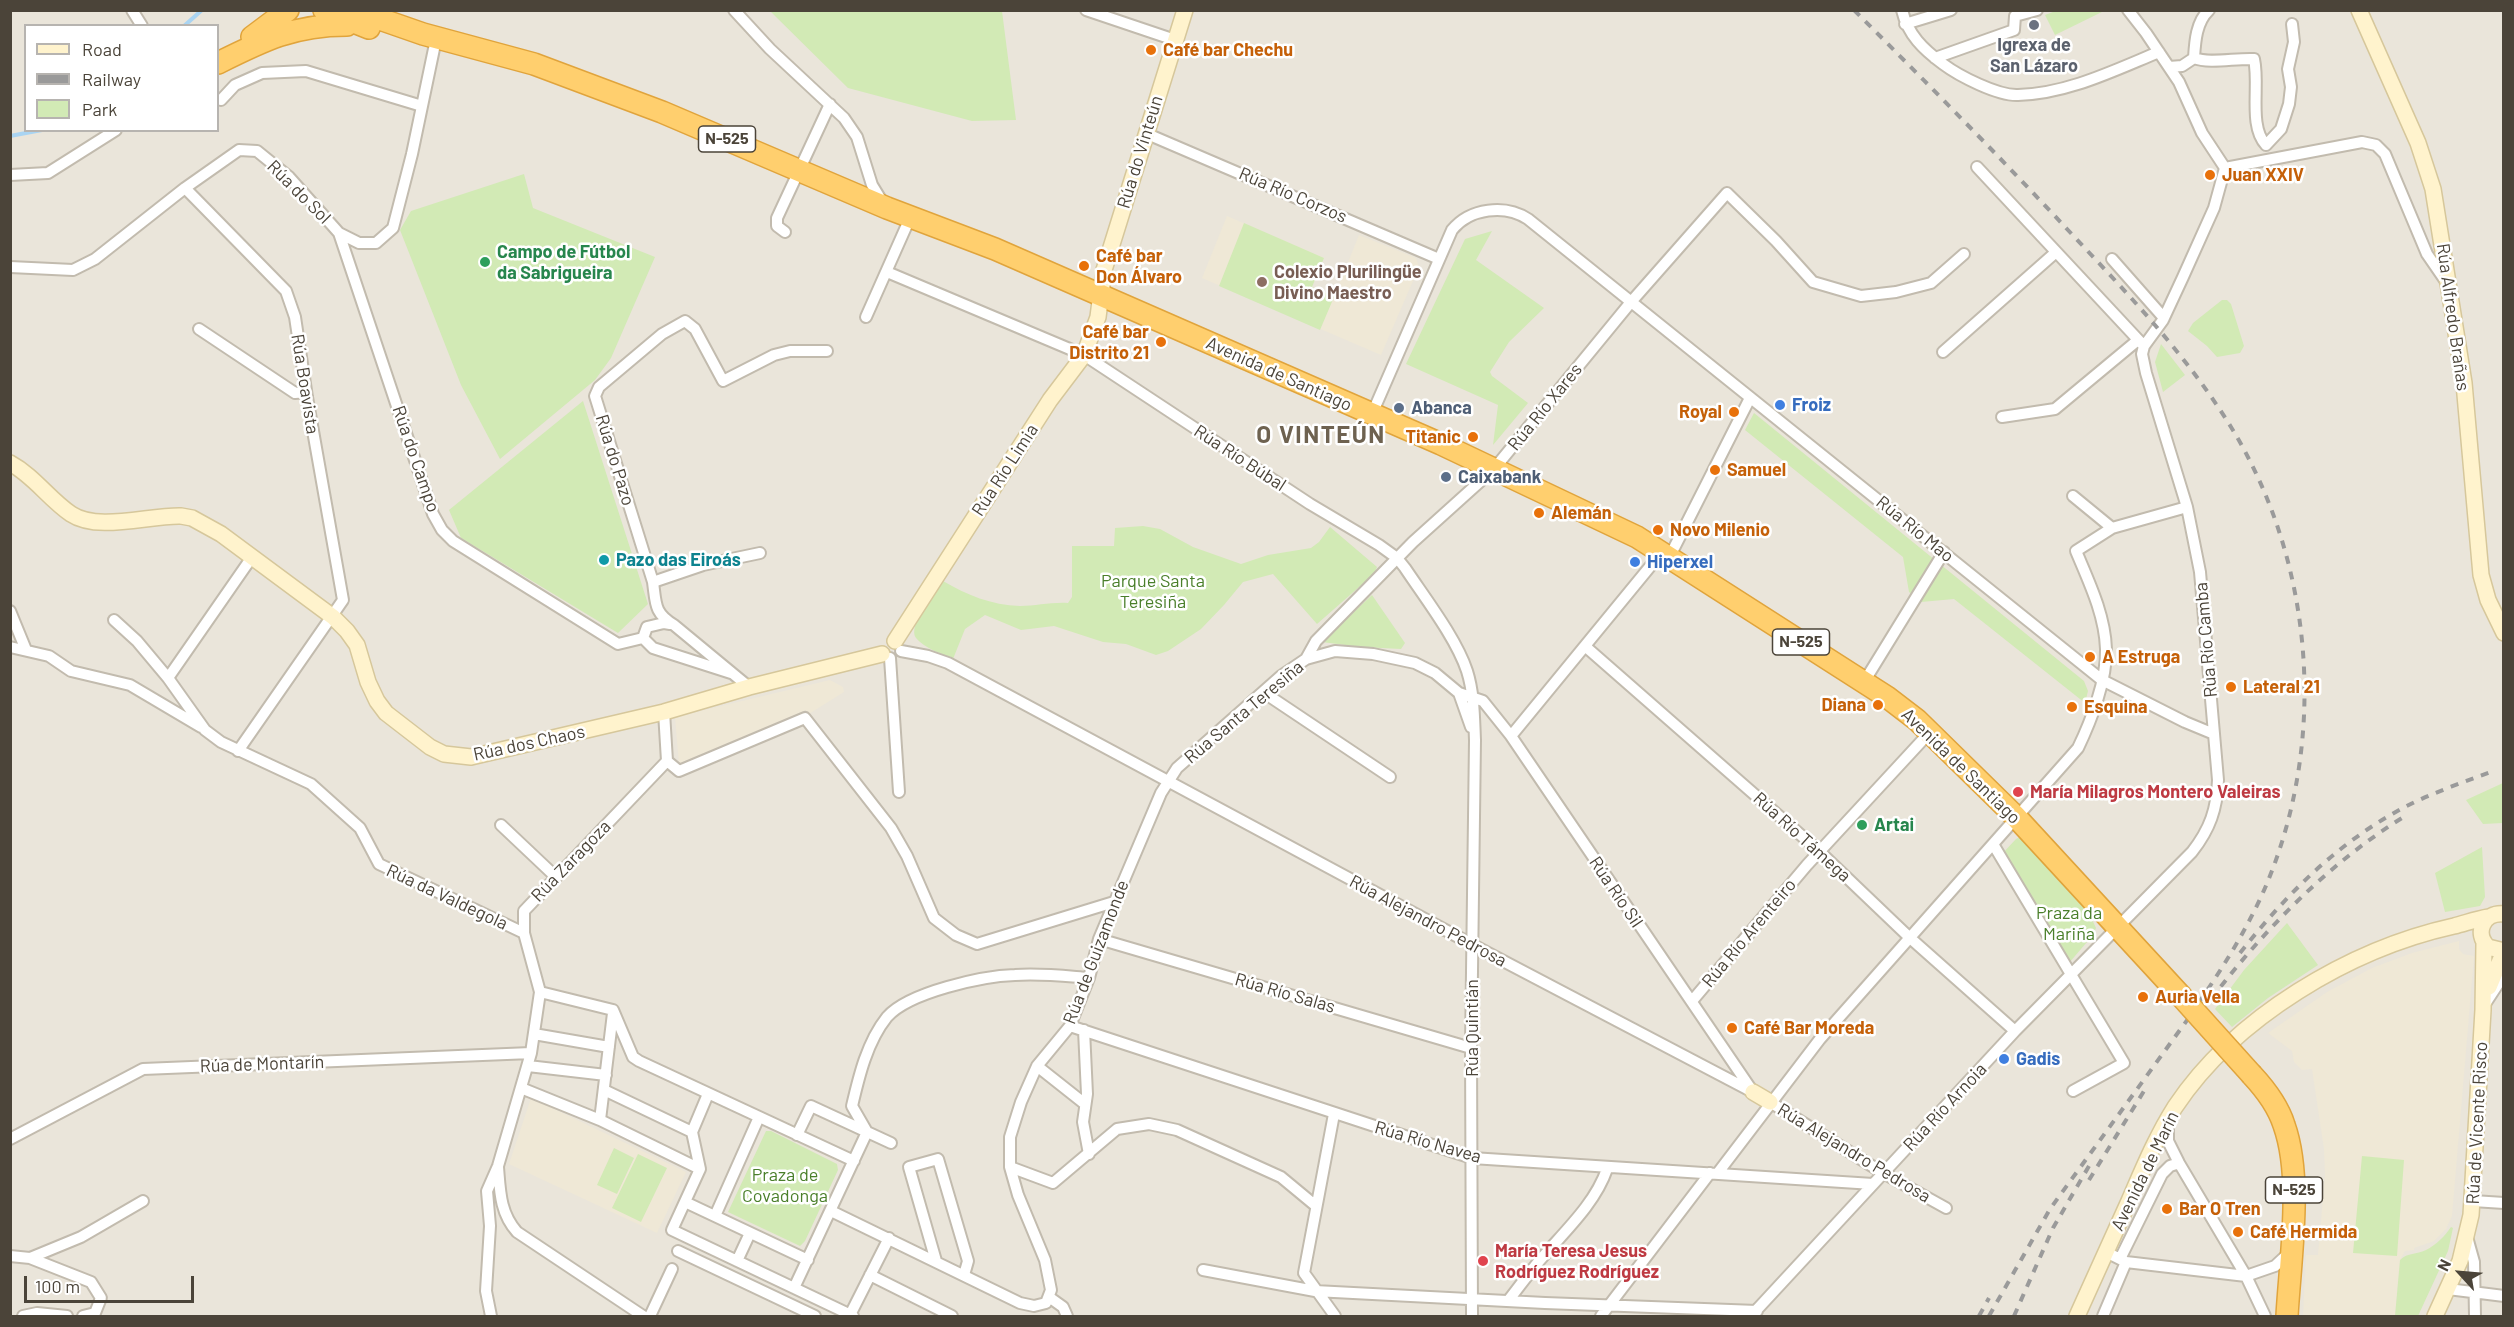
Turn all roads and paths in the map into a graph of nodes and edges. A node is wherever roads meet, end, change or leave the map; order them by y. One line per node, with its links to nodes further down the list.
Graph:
1 (278, 10): 22 (highway)
2 (304, 10): 18 (highway)
3 (324, 10): 17 (highway, N-525)
4 (338, 10): 17 (highway)
5 (725, 10): 15 (street)
6 (1086, 10): 23 (street)
7 (1185, 10): 23 (street, Rúa do Vinteún)
8 (1902, 10): 20 (street)
9 (1951, 10): 20 (street)
10 (2037, 10): 16 (street)
11 (2128, 10): 25 (street)
12 (2209, 10): 28 (street)
13 (2359, 10): 54 (street, Rúa Alfredo Brañas)
14 (133, 11): 19 (street)
15 (736, 13): 33 (street)
16 (2014, 13): 27 (street)
17 (359, 17): 18 (highway); 24 (highway, N-525); 31 (highway, N-525)
18 (289, 20): 22 (highway); 29 (highway)
19 (141, 24)
20 (1905, 24): 27 (street)
21 (2292, 24): 37 (street)
22 (262, 31): 26 (highway)
23 (1175, 40): 36 (street, Rúa do Vinteún)
24 (435, 44): 31 (highway, N-525); 34 (street, Rúa do Sol)
25 (2159, 52): 27 (street); 30 (street)
26 (219, 56)
27 (1935, 58)
28 (2194, 58): 30 (street); 37 (street)
29 (219, 62)
30 (2169, 67): 40 (street)
31 (565, 76): 41 (highway, N-525)
32 (221, 100): 34 (street)
33 (830, 104): 41 (street); 44 (street)
34 (422, 106): 47 (street, Rúa do Sol)
35 (114, 132): 42 (street)
36 (1145, 133): 50 (street, Rúa Río Corzos); 55 (street, Rúa do Vinteún)
37 (2266, 146): 38 (street)
38 (2264, 162): 40 (street); 54 (street)
39 (1977, 167): 48 (street)
40 (2225, 168): 58 (street)
41 (800, 171): 44 (highway, N-525); 46 (street)
42 (10, 175)
43 (185, 188): 47 (street, Rúa do Sol); 52 (street, Rúa do Sol); 64 (street, Rúa Boavista)
44 (887, 208): 45 (highway, Avenida de Santiago / N-525)
45 (910, 218): 53 (street); 55 (highway, Avenida de Santiago / N-525)
46 (785, 232)
47 (339, 233): 86 (street, Rúa do Campo)
48 (2055, 253): 60 (street); 62 (street)
49 (1964, 254): 56 (street, Rúa Río Xares)
50 (1439, 259): 56 (street, Rúa Río Mao); 66 (street, Rúa Río Mao)
51 (2112, 259): 58 (street)
52 (10, 267)
53 (887, 272): 57 (street); 63 (street, Rúa Río Búbal)
54 (2449, 286): 85 (street, Rúa Alfredo Brañas)
55 (1100, 294): 63 (street, Rúa Río Limia); 66 (highway, Avenida de Santiago / N-525)
56 (1631, 302): 65 (street, Rúa Río Mao); 69 (street, Rúa Río Xares)
57 (866, 317)
58 (2161, 322): 60 (street)
59 (199, 328): 64 (street)
60 (2141, 343): 67 (street); 71 (street, Rúa Río Camba)
61 (827, 351): 78 (street, Rúa do Pazo)
62 (1943, 352)
63 (1084, 355): 77 (street, Rúa Río Búbal); 87 (street, Rúa Río Limia)
64 (306, 392): 81 (street, Rúa Boavista)
65 (1750, 398): 73 (street, Rúa Río Mao); 75 (street)
66 (1372, 414): 69 (highway, Avenida de Santiago / N-525)
67 (2002, 417)
68 (10, 463): 76 (street, Rúa dos Chaos)
69 (1494, 469): 75 (highway, Avenida de Santiago / N-525); 77 (street, Rúa Río Xares)
70 (2073, 496): 72 (street)
71 (2187, 507): 72 (street); 104 (street, Rúa Río Camba)
72 (2112, 528): 95 (street)
73 (1944, 552): 95 (street, Rúa Río Mao); 96 (street)
74 (760, 553): 78 (street)
75 (1666, 554): 89 (street); 96 (highway, Avenida de Santiago / N-525)
76 (252, 557): 81 (street, Rúa dos Chaos); 94 (street)
77 (1397, 558): 92 (street, Rúa Río Xares); 100 (street)
78 (653, 582): 79 (street, Rúa do Pazo)
79 (657, 603): 83 (street, Rúa do Pazo); 84 (street)
80 (10, 611): 90 (street)
81 (333, 617): 101 (street, Rúa dos Chaos); 107 (street, Rúa Boavista)
82 (114, 620): 94 (street, Rúa da Valdegola)
83 (674, 625): 84 (street); 93 (street, Rúa do Pazo)
84 (647, 627): 86 (street)
85 (2504, 633)
86 (643, 639): 93 (street, Rúa do Pazo)
87 (898, 646): 91 (street); 110 (street, Rúa Alejandro Pedrosa)
88 (10, 647): 90 (street)
89 (1586, 647): 105 (street); 115 (street, Rúa Río Támega)
90 (26, 650): 102 (street)
91 (886, 656): 97 (street, Rúa dos Chaos); 111 (street)
92 (1306, 659): 98 (street, Rúa Santa Teresiña); 99 (street, Rúa Santa Teresiña)
93 (735, 674): 97 (street, Rúa do Pazo)
94 (168, 678): 102 (street, Rúa da Valdegola)
95 (2102, 680): 104 (street, Rúa Río Mao); 112 (street)
96 (1864, 681): 103 (highway, Avenida de Santiago / N-525)
97 (749, 687): 101 (street, Rúa dos Chaos)
98 (1263, 692): 109 (street); 110 (street, Rúa Santa Teresiña)
99 (1459, 693): 100 (street, Rúa Río Sil); 106 (street, Rúa Quintián)
100 (1473, 697): 105 (street, Rúa Río Sil); 106 (street, Rúa Quintián)
101 (664, 712): 108 (street)
102 (205, 730): 107 (street, Rúa da Valdegola)
103 (1930, 732): 112 (highway, Avenida de Santiago / N-525); 115 (street, Rúa Río Arenteiro)
104 (2214, 734): 119 (street, Rúa Río Camba)
105 (1511, 736): 131 (street, Rúa Río Sil)
106 (1475, 740): 125 (street, Rúa Quintián)
107 (238, 751): 121 (street, Rúa da Valdegola)
108 (667, 761): 116 (street, Rúa Zaragoza); 117 (street)
109 (1390, 777)
110 (1168, 781): 117 (street, Rúa de Guizamonde); 125 (street, Rúa Alejandro Pedrosa)
111 (899, 792)
112 (2016, 817): 114 (street); 119 (highway, Avenida de Santiago / N-525)
113 (501, 825): 116 (street)
114 (1993, 844): 122 (street); 127 (street)
115 (1819, 851): 122 (street, Rúa Río Támega); 131 (street, Rúa Río Arenteiro)
116 (556, 877): 121 (street, Rúa Zaragoza)
117 (1114, 902): 123 (street, Rúa de Guizamonde)
118 (2496, 915): 120 (street, Avenida de Marín); 124 (street)
119 (2116, 926): 127 (street, Rúa Río Arnoia); 185 (highway, Avenida de Santiago / N-525, bridge)
120 (2456, 926): 124 (street, Avenida de Marín); 156 (street, Avenida de Marín)
121 (524, 933): 130 (street, Rúa Zaragoza)
122 (1909, 937): 136 (street, Rúa Río Támega); 151 (street)
123 (1099, 939): 129 (street, Rúa de Guizamonde); 139 (street, Rúa Río Salas)
124 (2483, 939): 126 (street, Avenida de Marín); 132 (street, Rúa de Vicente Risco)
125 (1473, 945): 139 (street, Rúa Quintián); 145 (street, Rúa Alejandro Pedrosa)
126 (2504, 951): 132 (street, Rúa de Vicente Risco)
127 (2071, 972): 136 (street, Rúa Río Arnoia); 148 (street)
128 (2504, 975): 132 (street)
129 (1089, 978): 134 (street, Rúa de Guizamonde); 158 (street)
130 (540, 992): 133 (street); 137 (street, Rúa Zaragoza)
131 (1692, 1001): 141 (street, Rúa Río Sil)
132 (2483, 1008): 174 (street, Rúa de Vicente Risco)
133 (614, 1010): 138 (street); 150 (street)
134 (1070, 1026): 135 (street, Rúa Río Navea); 142 (street, Rúa de Guizamonde)
135 (1084, 1030): 152 (street); 153 (street, Rúa Río Navea)
136 (2015, 1031): 170 (street, Rúa Río Arnoia)
137 (534, 1034): 138 (street); 140 (street, Rúa Zaragoza)
138 (609, 1047): 144 (street)
139 (1471, 1048): 163 (street, Rúa Quintián)
140 (531, 1053): 143 (street, Rúa Zaragoza); 160 (street, Rúa de Montarín)
141 (1734, 1064): 145 (street); 149 (street, Rúa Río Sil)
142 (1037, 1065): 152 (street); 167 (street, Rúa de Guizamonde)
143 (528, 1066): 144 (street); 146 (street, Rúa Zaragoza)
144 (606, 1075): 147 (street)
145 (1722, 1078): 149 (street, Rúa Alejandro Pedrosa)
146 (521, 1088): 155 (street); 166 (street, Rúa Zaragoza)
147 (604, 1090): 155 (street); 157 (street)
148 (2073, 1091)
149 (1753, 1092): 151 (street, Rúa Alejandro Pedrosa)
150 (708, 1095): 154 (street); 157 (street)
151 (1770, 1102): 170 (street, Rúa Alejandro Pedrosa); 171 (street)
152 (1085, 1104): 162 (street)
153 (1334, 1114): 163 (street, Rúa Río Navea); 177 (street)
154 (759, 1117): 159 (street); 180 (street)
155 (600, 1120): 168 (street)
156 (2168, 1120): 165 (street); 187 (street, Avenida de Marín)
157 (692, 1132): 168 (street)
158 (867, 1132): 159 (street); 161 (street); 164 (street)
159 (797, 1135): 164 (street)
160 (10, 1139)
161 (891, 1143)
162 (1089, 1154): 167 (street); 177 (street)
163 (1472, 1158): 169 (street, Rúa Río Navea); 203 (street, Rúa Quintián)
164 (854, 1161): 179 (street)
165 (2179, 1163): 187 (street, Avenida de Marín); 196 (street)
166 (498, 1166): 214 (street, Rúa Zaragoza); 215 (street)
167 (1010, 1167): 202 (street, Rúa de Guizamonde)
168 (700, 1169): 175 (street)
169 (1607, 1169): 171 (street, Rúa Río Navea); 205 (street)
170 (1884, 1173): 172 (street, Rúa Río Arnoia); 178 (street, Rúa Alejandro Pedrosa)
171 (1714, 1174): 172 (street, Rúa Río Navea); 206 (street)
172 (1873, 1184): 208 (street, Rúa Río Arnoia)
173 (143, 1201): 188 (street)
174 (2472, 1201): 176 (street); 182 (street, Rúa de Vicente Risco)
175 (685, 1202): 180 (street); 190 (street)
176 (2504, 1203)
177 (1316, 1206): 199 (street)
178 (1946, 1208)
179 (831, 1211): 183 (street); 189 (street)
180 (715, 1216): 181 (street)
181 (750, 1233): 189 (street); 190 (street)
182 (2467, 1237): 198 (street, Rúa de Vicente Risco); 200 (street, Rúa de Vicente Risco)
183 (889, 1238): 191 (street); 194 (street)
184 (678, 1251): 209 (street)
185 (2291, 1251): 196 (street); 225 (highway, Avenida de Santiago / N-525)
186 (10, 1256): 188 (street)
187 (2118, 1257): 196 (street); 222 (street, Avenida de Marín); 223 (street, Avenida de Marín)
188 (30, 1258): 213 (street)
189 (807, 1260): 197 (street)
190 (737, 1261): 197 (street)
191 (936, 1262): 195 (street); 195 (street)
192 (672, 1269): 216 (street)
193 (1203, 1270): 199 (street)
194 (870, 1275): 210 (street); 217 (street)
195 (964, 1275): 207 (street)
196 (2246, 1276): 224 (street)
197 (794, 1288): 204 (street)
198 (2448, 1289): 200 (street); 226 (street, Rúa de Vicente Risco)
199 (1315, 1291): 203 (street); 219 (street)
200 (2476, 1293): 201 (street); 227 (street, Rúa de Vicente Risco)
201 (2504, 1296)
202 (1049, 1297): 207 (street); 218 (street)
203 (1473, 1299): 205 (street); 220 (street, Rúa Quintián)
204 (818, 1300): 209 (street); 210 (street)
205 (1508, 1301): 206 (street)
206 (1609, 1306): 208 (street); 221 (street)
207 (1034, 1311)
208 (1754, 1314)
209 (813, 1316)
210 (852, 1316)
211 (23, 1317): 212 (street)
212 (68, 1317)
213 (83, 1317)
214 (491, 1317)
215 (643, 1317)
216 (651, 1317)
217 (952, 1317)
218 (1067, 1317)
219 (1335, 1317)
220 (1472, 1317)
221 (1601, 1317)
222 (2077, 1317)
223 (2103, 1317)
224 (2265, 1317)
225 (2287, 1317)
226 (2435, 1317)
227 (2475, 1317)

